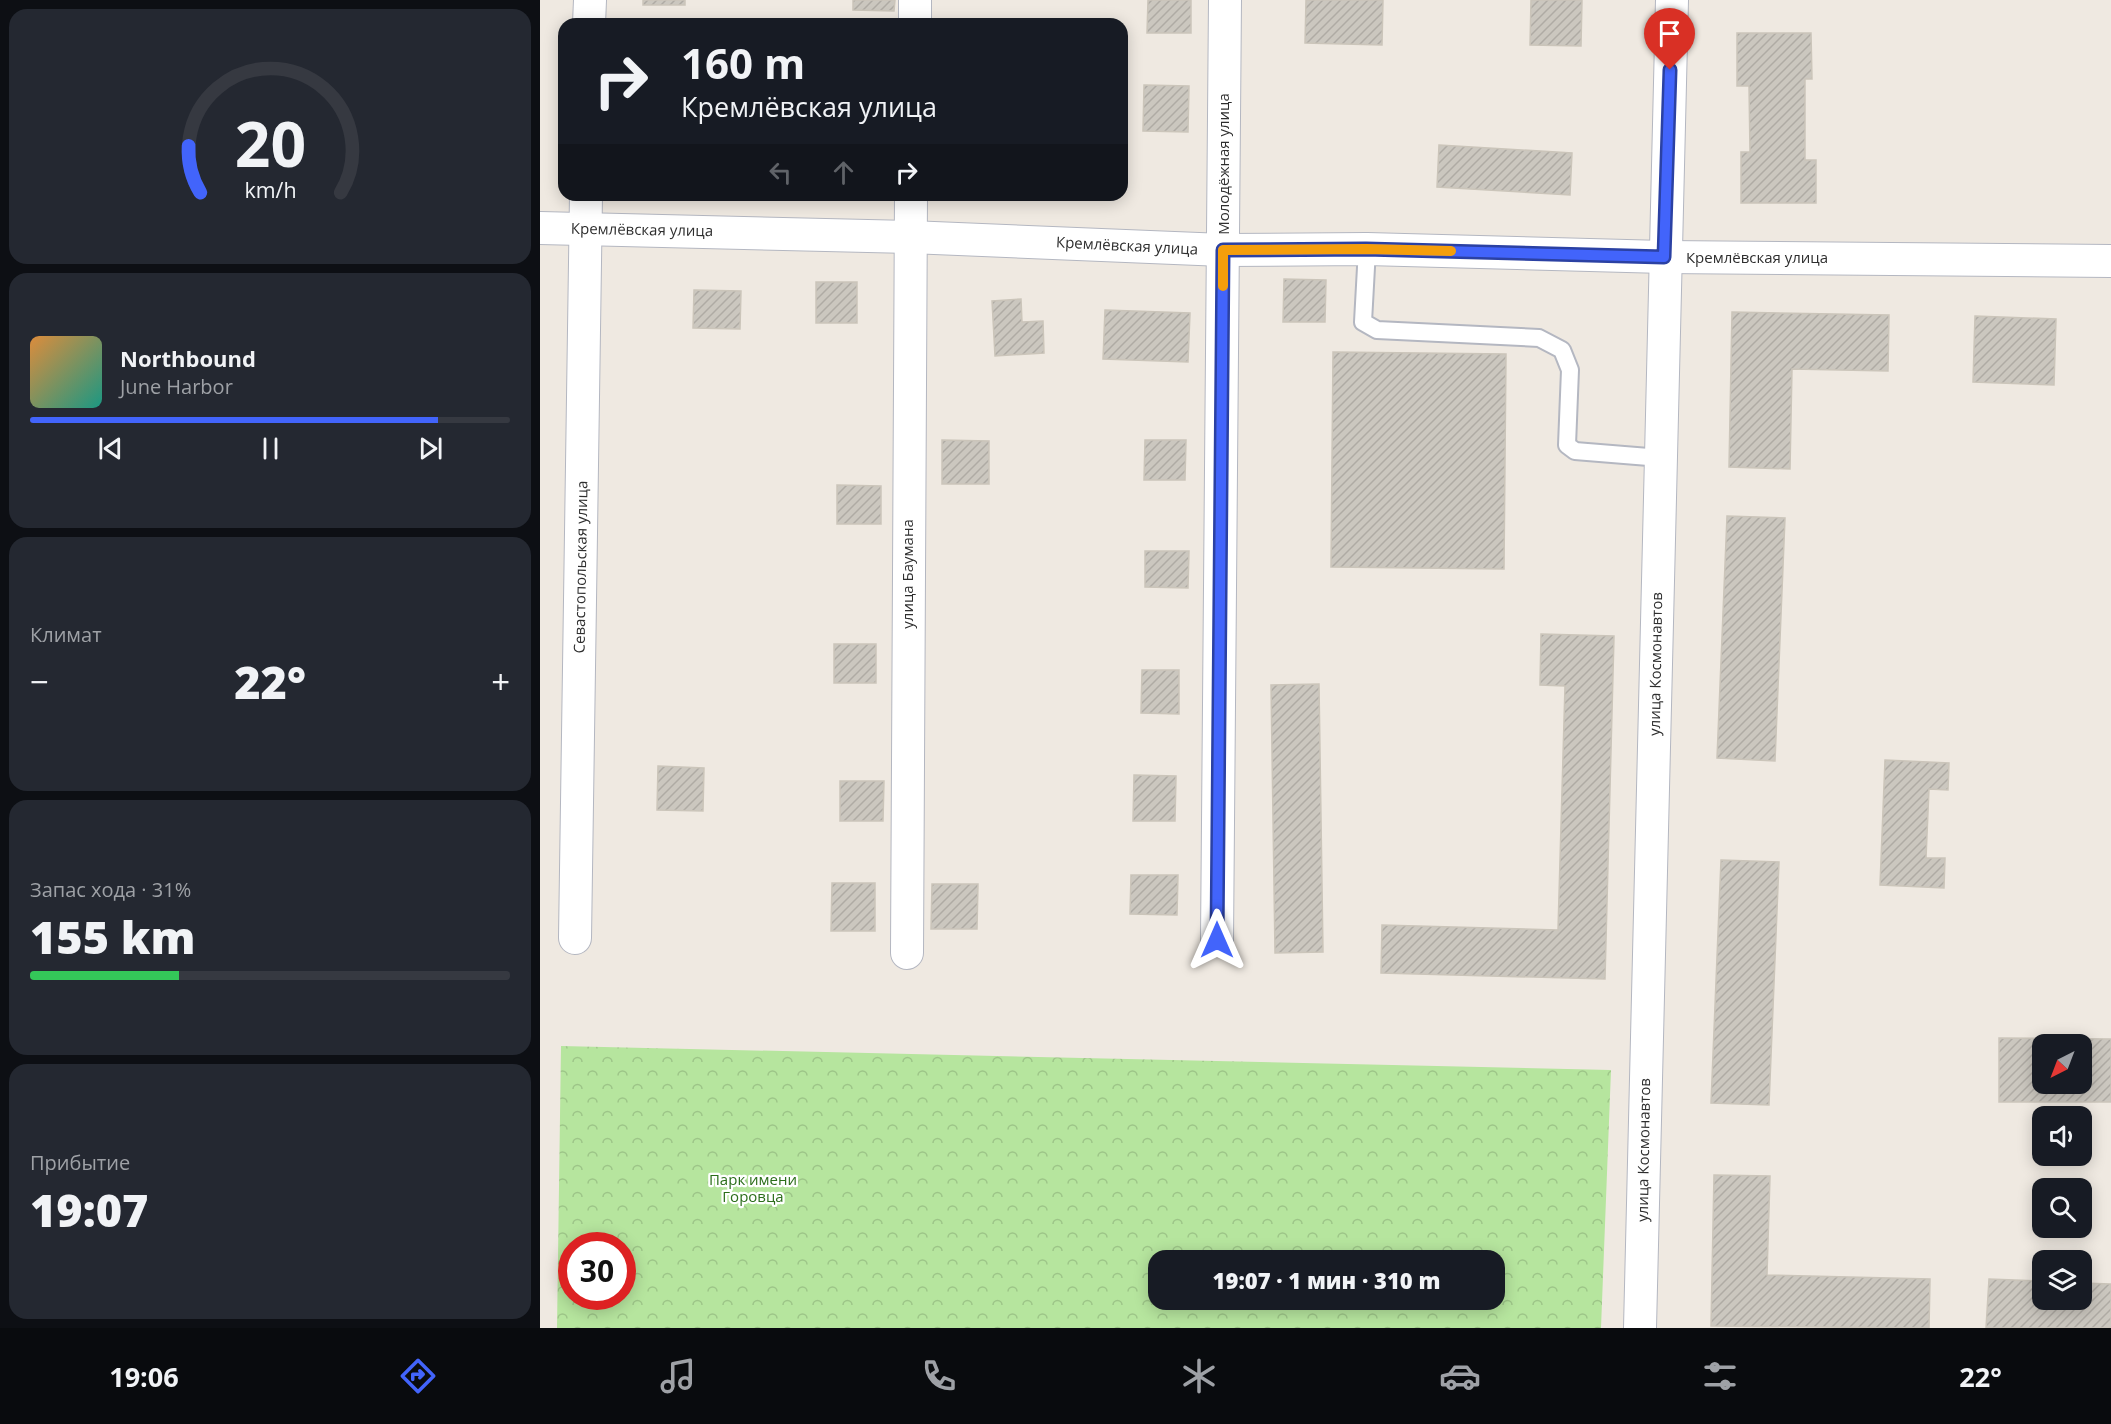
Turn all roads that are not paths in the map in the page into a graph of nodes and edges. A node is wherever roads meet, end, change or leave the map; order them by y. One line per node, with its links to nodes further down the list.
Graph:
1 (590, 0): 5 (street)
2 (915, 0): 6 (street)
3 (1225, 0): 13 (street, Молодёжная улица)
4 (1672, 0): 14 (street, улица Космонавтов)
5 (589, 18)
6 (915, 18)
7 (586, 201): 10 (street, Севастопольская улица)
8 (911, 201): 11 (street, улица Баумана)
9 (540, 228): 10 (street, Кремлёвская улица)
10 (585, 229): 11 (street, Кремлёвская улица); 17 (street, Севастопольская улица)
11 (910, 237): 13 (street, Кремлёвская улица); 19 (street, улица Баумана)
12 (1366, 249): 13 (street, Кремлёвская улица); 14 (street, Кремлёвская улица); 16 (lane)
13 (1223, 250): 18 (street, Молодёжная улица)
14 (1664, 257): 15 (street, Кремлёвская улица); 16 (street, улица Космонавтов)
15 (2111, 261)
16 (1662, 458): 20 (street, улица Космонавтов)
17 (575, 938)
18 (1217, 940)
19 (907, 953)
20 (1640, 1328)

